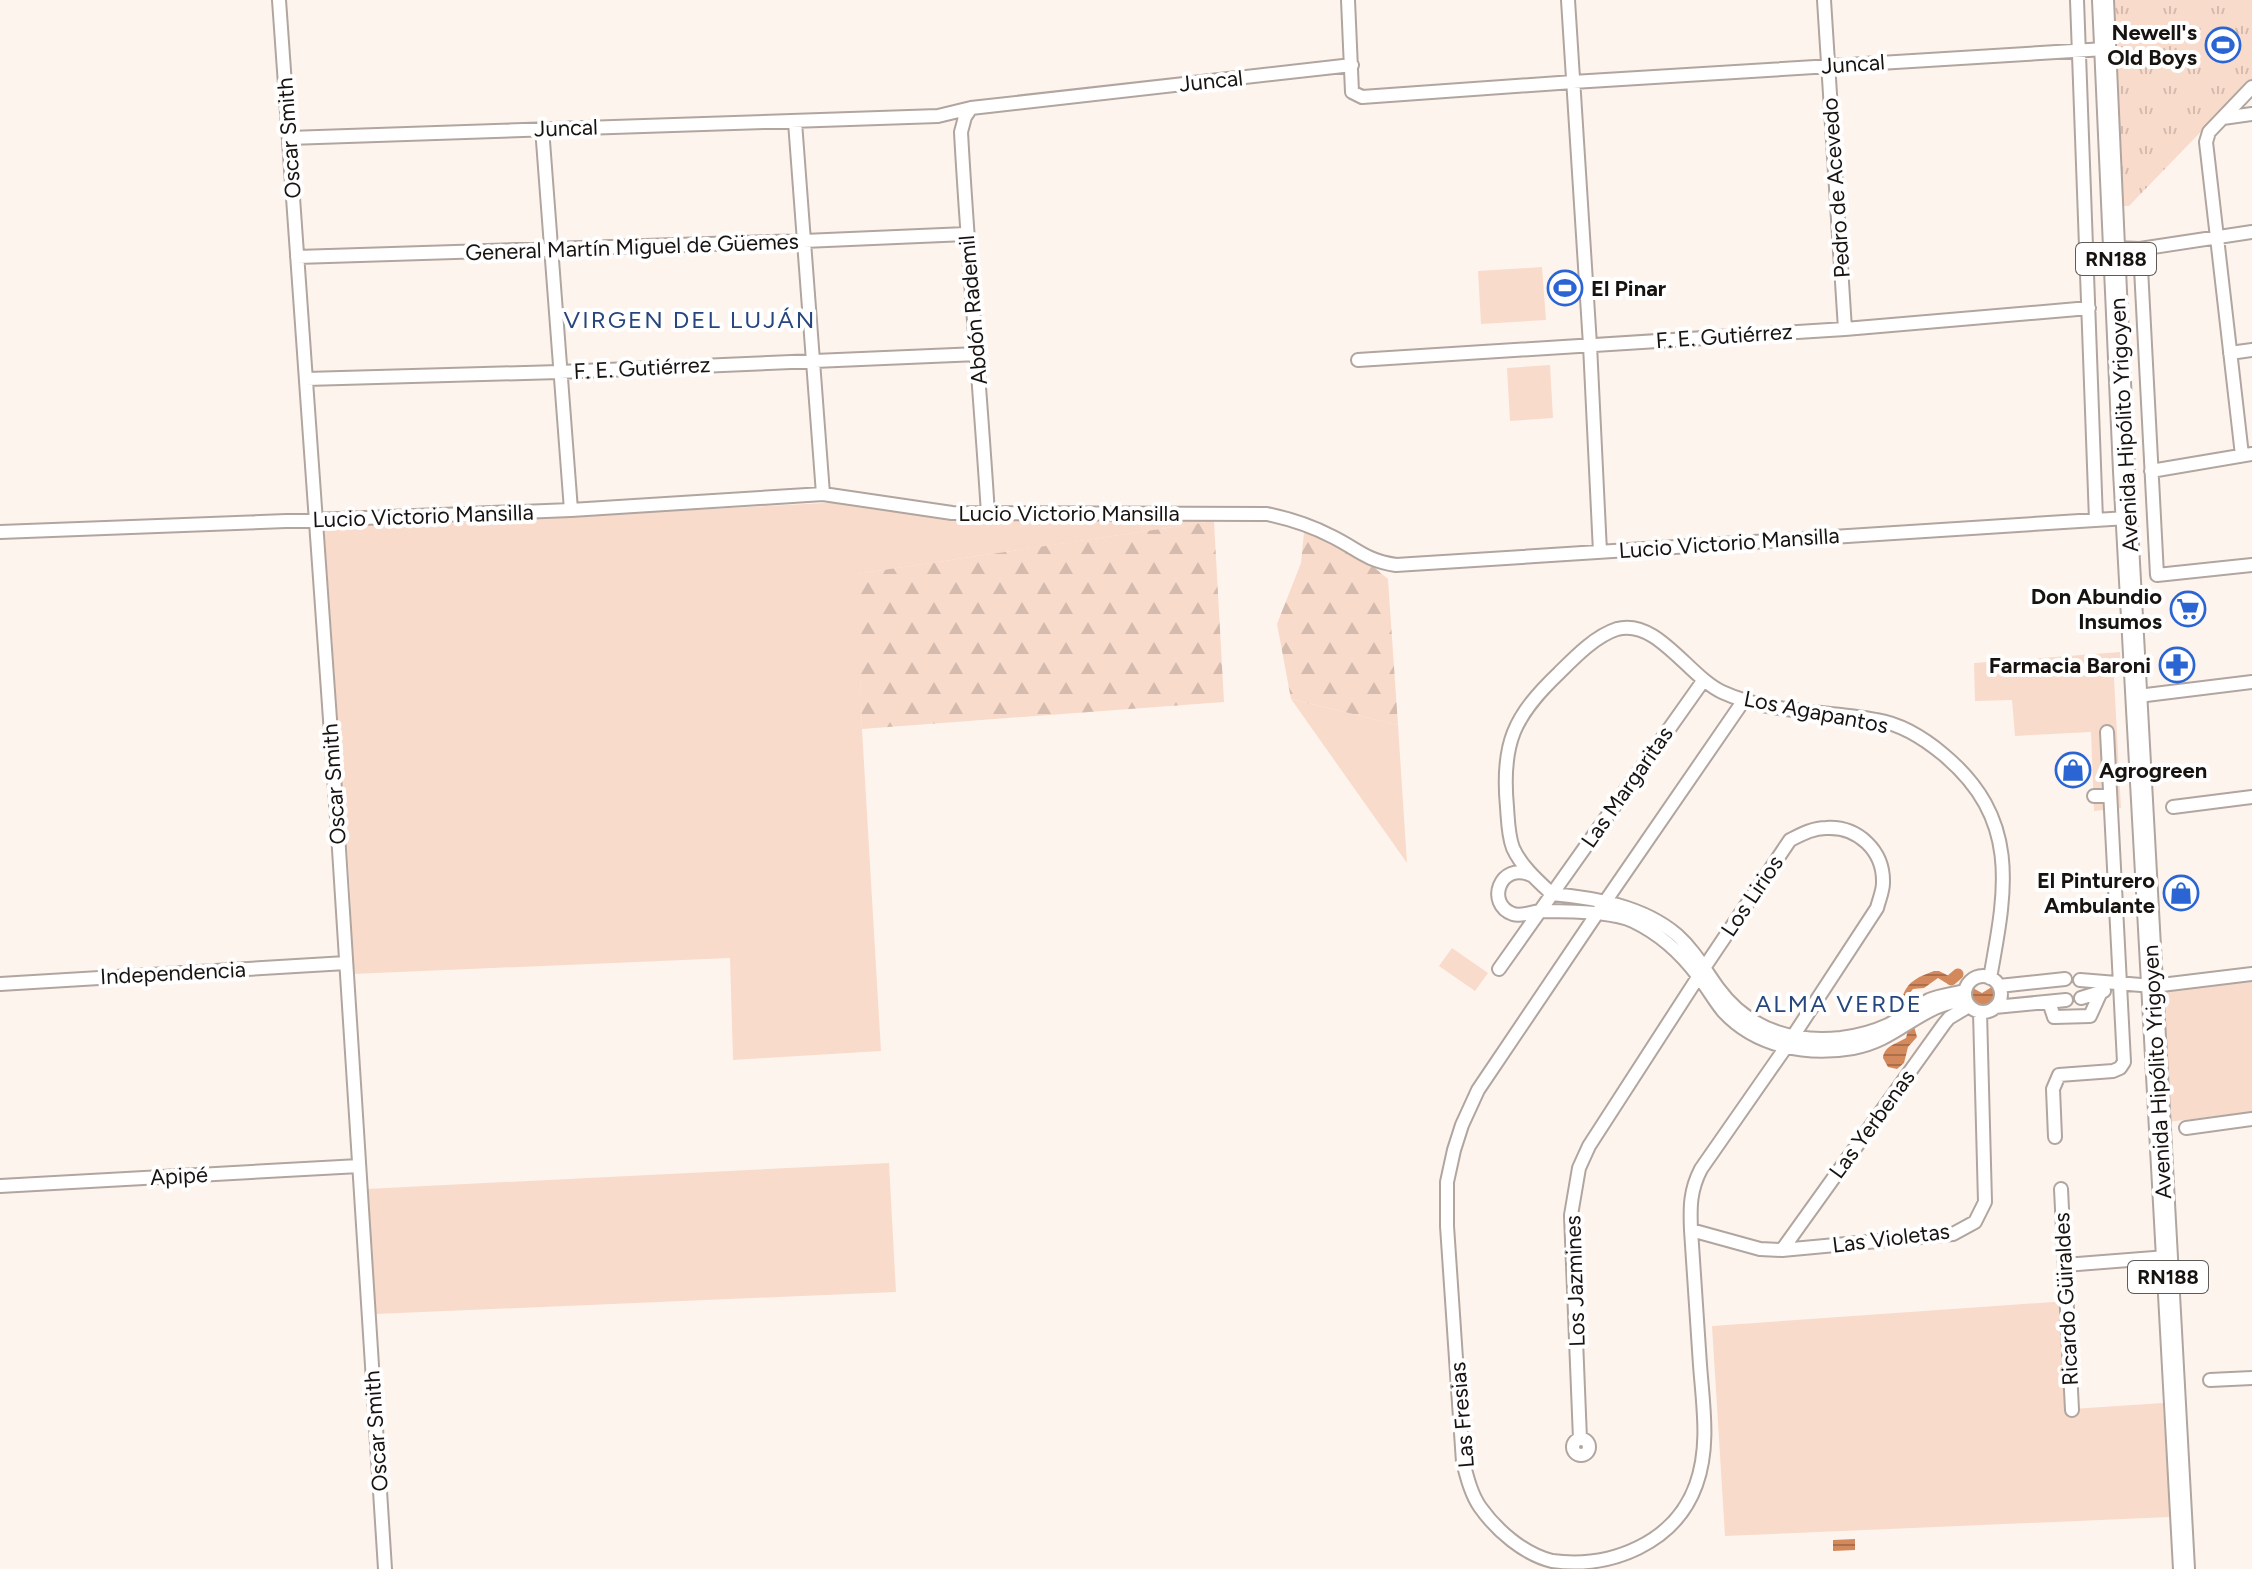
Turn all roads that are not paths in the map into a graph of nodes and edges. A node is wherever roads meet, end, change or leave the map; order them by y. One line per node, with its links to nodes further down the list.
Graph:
1 (279, 0): 18 (street, Oscar Smith)
2 (1348, 0): 9 (street)
3 (1568, 0): 11 (street)
4 (1824, 0): 10 (street, Pedro de Acevedo)
5 (2077, 0): 8 (street)
6 (2103, 0): 7 (main road, Avenida Hipólito Yrigoyen / RN188)
7 (2105, 49): 8 (street, Juncal); 23 (main road, Avenida Hipólito Yrigoyen / RN188)
8 (2079, 50): 10 (street, Juncal); 27 (street)
9 (1352, 65): 11 (street, Juncal); 13 (street, Juncal)
10 (1828, 66): 11 (street, Juncal); 28 (street, Pedro de Acevedo)
11 (1573, 82): 29 (street)
12 (2252, 87): 15 (street)
13 (971, 108): 16 (street, Juncal); 20 (street, Abdón Rademil)
14 (2252, 114): 15 (street)
15 (2223, 118): 21 (street)
16 (795, 122): 17 (street, Juncal); 22 (street)
17 (542, 128): 18 (street, Juncal); 24 (street)
18 (289, 138): 26 (street, Oscar Smith)
19 (2252, 232): 21 (street)
20 (966, 234): 22 (street, General Martín Miguel de Güemes); 32 (street, Abdón Rademil)
21 (2218, 238): 25 (street); 31 (street)
22 (804, 241): 24 (street, General Martín Miguel de Güemes); 33 (street)
23 (2115, 248): 25 (street); 42 (main road, Avenida Hipólito Yrigoyen / RN188)
24 (551, 249): 26 (street, General Martín Miguel de Güemes); 35 (street)
25 (2140, 249): 38 (street, Avenida Hipólito Yrigoyen)
26 (297, 257): 36 (street, Oscar Smith)
27 (2089, 308): 28 (street, F. E. Gutiérrez); 44 (street)
28 (1845, 329): 29 (street, F. E. Gutiérrez)
29 (1590, 345): 34 (street, F. E. Gutiérrez); 46 (street)
30 (2252, 350): 31 (street)
31 (2230, 353): 37 (street)
32 (978, 354): 33 (street, F. E. Gutiérrez); 41 (street, Abdón Rademil)
33 (813, 360): 35 (street, F. E. Gutiérrez); 39 (street)
34 (1358, 360)
35 (559, 372): 36 (street, F. E. Gutiérrez); 40 (street)
36 (306, 379): 43 (street, Oscar Smith)
37 (2247, 455): 38 (street)
38 (2151, 471): 47 (street, Avenida Hipólito Yrigoyen)
39 (823, 494): 40 (street, Lucio Victorio Mansilla); 41 (street, Lucio Victorio Mansilla)
40 (571, 510): 43 (street, Lucio Victorio Mansilla)
41 (988, 514): 46 (street, Lucio Victorio Mansilla)
42 (2127, 518): 44 (street, Lucio Victorio Mansilla); 50 (main road, Avenida Hipólito Yrigoyen / RN188)
43 (315, 520): 45 (street, Lucio Victorio Mansilla); 62 (street, Oscar Smith)
44 (2096, 520): 46 (street, Lucio Victorio Mansilla)
45 (0, 532)
46 (1600, 552)
47 (2252, 565)
48 (1703, 681): 51 (street, Los Agapantos); 57 (street, Los Agapantos); 58 (street, Las Margaritas)
49 (2252, 682): 50 (street)
50 (2138, 696): 71 (main road, Avenida Hipólito Yrigoyen / RN188)
51 (1744, 700): 59 (street); 68 (street, Los Agapantos)
52 (2092, 742): 54 (street)
53 (2094, 796): 54 (street)
54 (2110, 796): 69 (street)
55 (2252, 797): 56 (street)
56 (2173, 807)
57 (1536, 878): 58 (street); 60 (street); 60 (street)
58 (1552, 894): 59 (street); 60 (street)
59 (1605, 902): 61 (street, Las Fresias); 64 (street)
60 (1535, 912): 61 (street); 63 (street)
61 (1596, 915): 64 (street); 85 (street, Las Fresias)
62 (346, 963): 70 (street, Independencia); 82 (street, Oscar Smith)
63 (1499, 969)
64 (1702, 973): 78 (street); 78 (street, Los Lirios); 92 (street, Los Jazmines)
65 (2252, 974): 71 (street)
66 (2065, 979): 68 (street)
67 (2080, 980): 69 (street)
68 (1994, 982): 75 (street); 77 (street)
69 (2120, 982): 71 (street); 72 (street); 81 (street)
70 (0, 984)
71 (2153, 986): 87 (main road, Avenida Hipólito Yrigoyen / RN188)
72 (2100, 994): 73 (street); 76 (street)
73 (2081, 998)
74 (2066, 1000): 76 (street)
75 (1970, 1002): 77 (street); 78 (street); 86 (street, Las Yerbenas); 86 (street, Las Violetas)
76 (2049, 1002): 77 (street)
77 (1995, 1007)
78 (1790, 1042): 85 (street, Las Fresias)
79 (2252, 1119): 80 (street)
80 (2186, 1128)
81 (2055, 1137)
82 (359, 1166): 83 (street, Apipé); 93 (street, Oscar Smith)
83 (0, 1186)
84 (2061, 1189): 88 (street, Ricardo Güiraldes)
85 (1691, 1230): 86 (street, Las Violetas)
86 (1782, 1250)
87 (2167, 1257): 88 (street); 94 (main road, Avenida Hipólito Yrigoyen / RN188)
88 (2065, 1265): 91 (street, Ricardo Güiraldes)
89 (2252, 1378): 90 (street)
90 (2210, 1380)
91 (2072, 1410)
92 (1580, 1439)
93 (385, 1569)
94 (2184, 1569)

